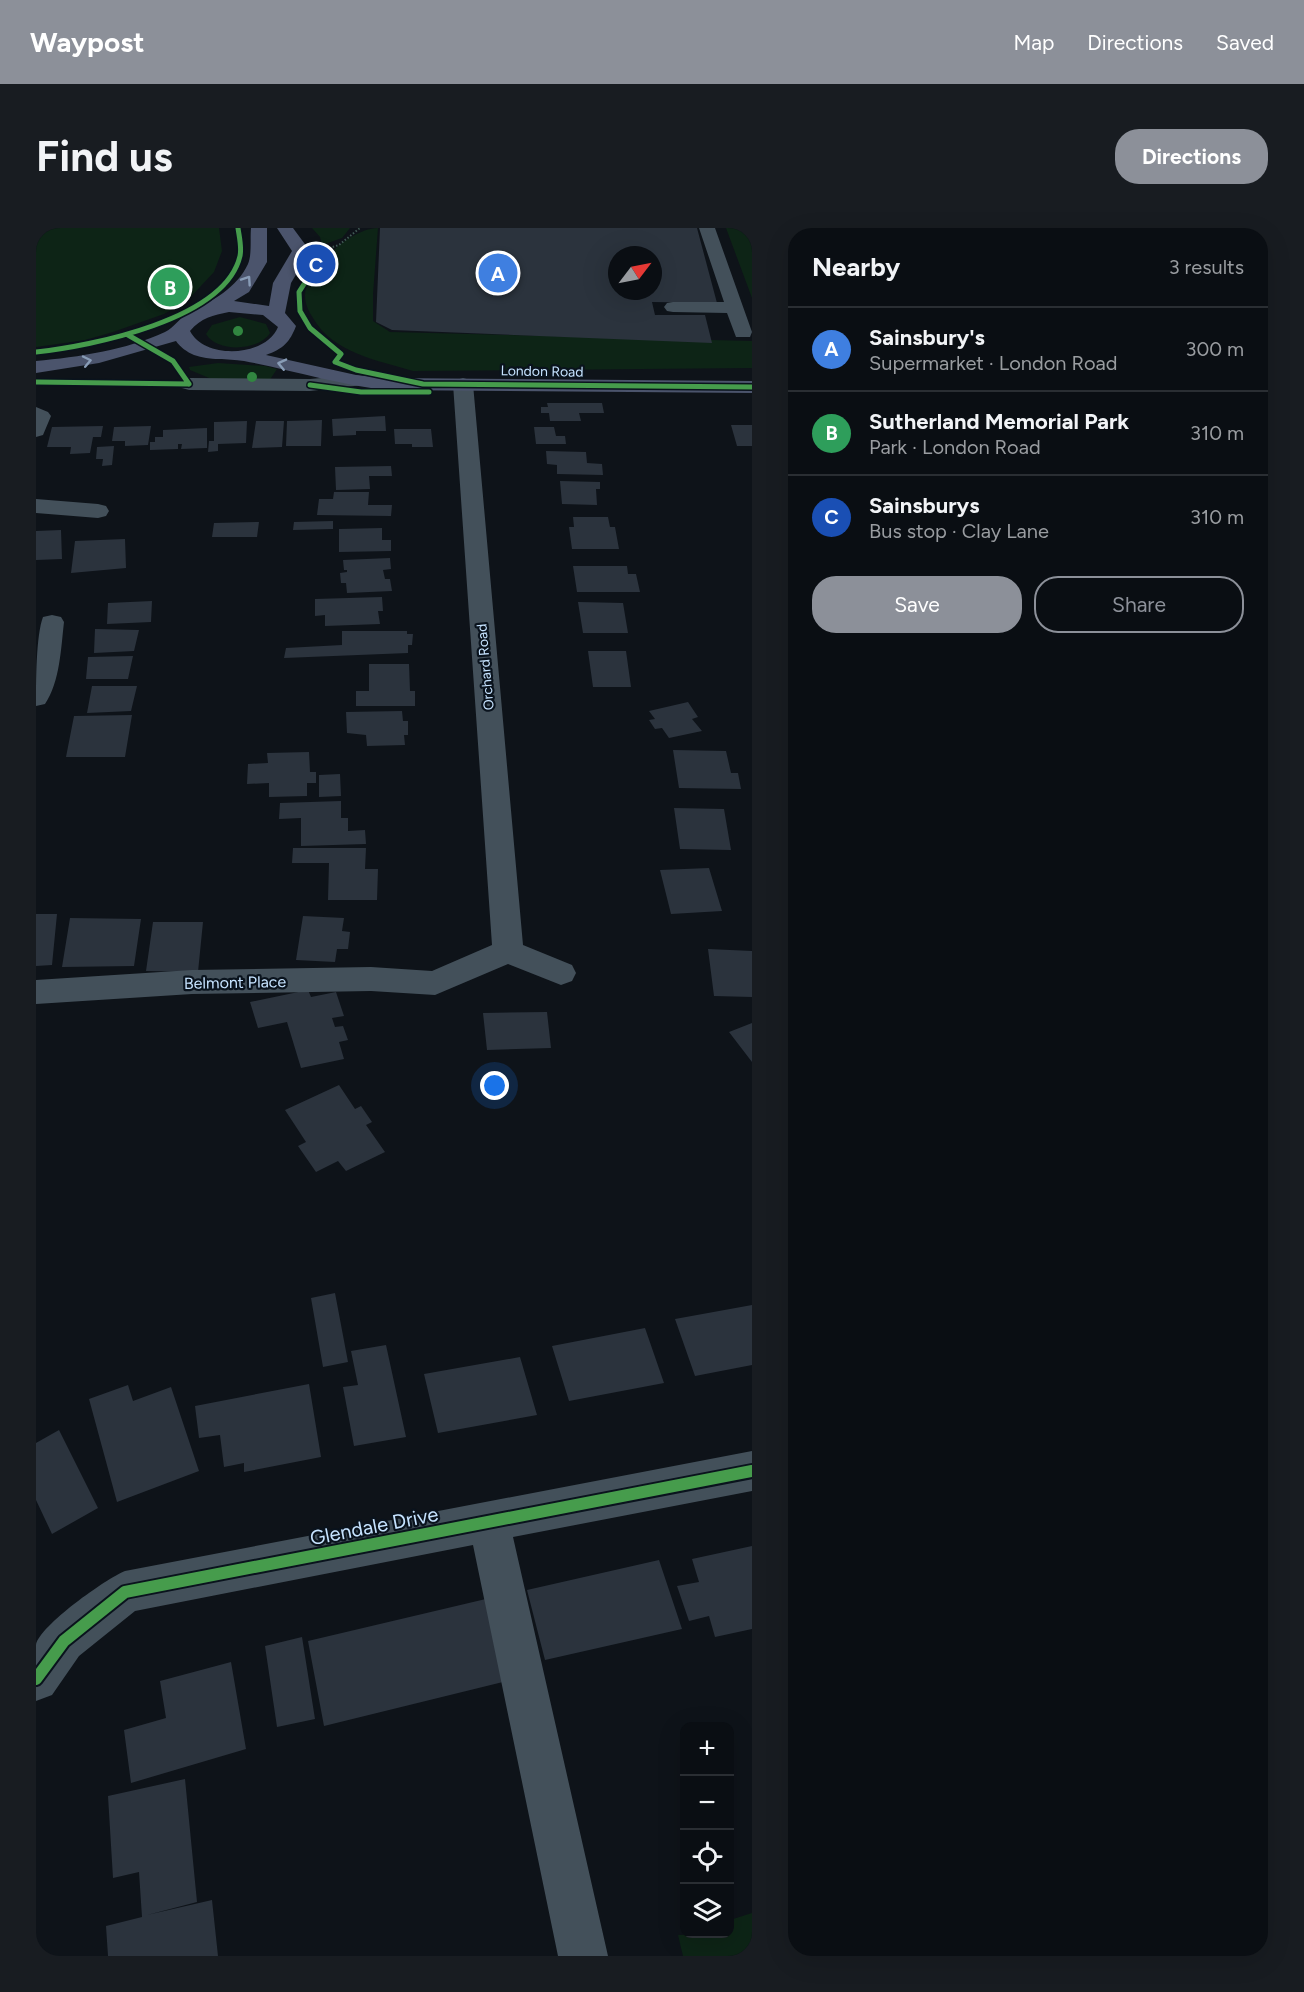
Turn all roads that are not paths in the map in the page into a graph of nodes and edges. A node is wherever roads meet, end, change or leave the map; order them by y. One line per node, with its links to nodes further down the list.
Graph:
1 (259, 228): 6 (main road, one-way to 1)
2 (285, 228): 7 (main road)
3 (707, 228): 5 (street)
4 (673, 308): 5 (street)
5 (735, 308): 10 (street)
6 (203, 313): 7 (main road); 8 (main road)
7 (276, 315): 9 (main road, London Road)
8 (181, 331): 11 (main road); 13 (main road, one-way to 8)
9 (287, 333): 12 (main road, London Road); 17 (main road, London Road)
10 (743, 333)
11 (206, 353): 12 (main road, London Road); 15 (main road, London Road)
12 (241, 355): 14 (main road, London Road, one-way to 12)
13 (36, 367)
14 (356, 381): 16 (street, London Road); 17 (main road, London Road)
15 (36, 382)
16 (189, 384)
17 (423, 384): 18 (main road, London Road)
18 (463, 384): 19 (main road, London Road); 27 (street, Orchard Road)
19 (752, 387)
20 (36, 413): 21 (street)
21 (36, 431)
22 (36, 506): 23 (street)
23 (98, 511)
24 (52, 622): 25 (street)
25 (41, 659): 26 (street)
26 (36, 698)
27 (508, 951): 28 (street); 29 (street, Belmont Place)
28 (561, 973)
29 (36, 992)
30 (752, 1471): 31 (street, Glendale Drive)
31 (489, 1522): 32 (street, Glendale Drive); 33 (street)
32 (36, 1679)
33 (583, 1956)

